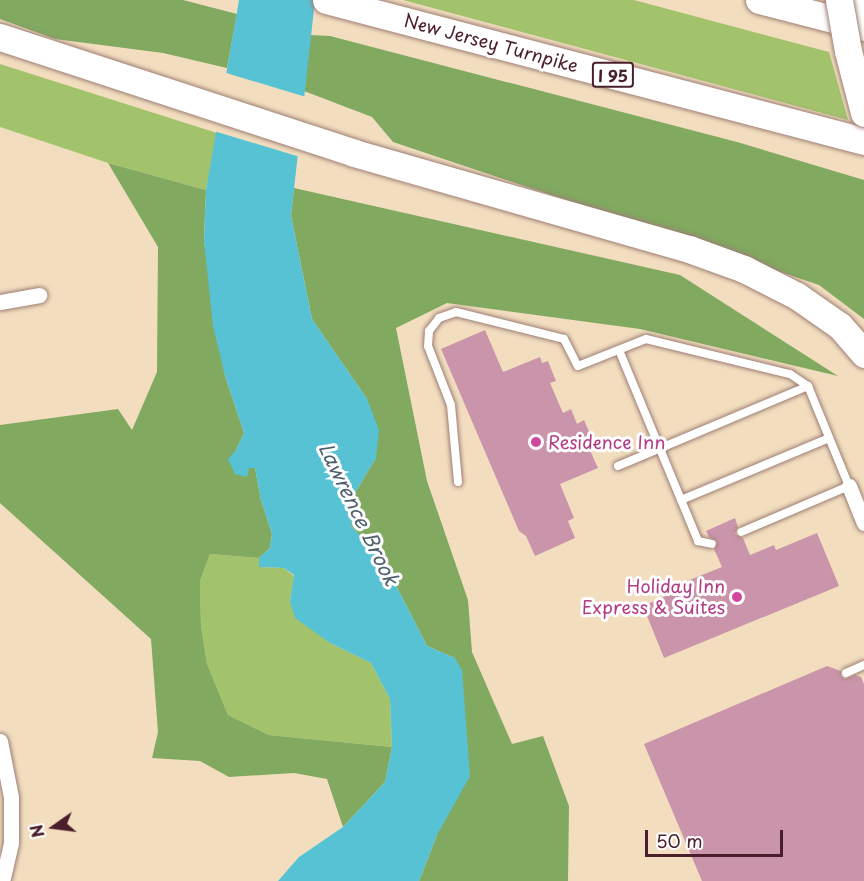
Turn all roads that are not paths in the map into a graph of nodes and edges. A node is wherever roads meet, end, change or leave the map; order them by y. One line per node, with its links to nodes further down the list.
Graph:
1 (326, 0): 9 (highway, New Jersey Turnpike / I 95)
2 (759, 0): 6 (highway)
3 (839, 0): 8 (highway, bridge)
4 (862, 0): 5 (highway)
5 (864, 10)
6 (864, 27)
7 (0, 38): 13 (highway)
8 (864, 113)
9 (864, 141)
10 (39, 295): 11 (street)
11 (0, 302)
12 (619, 350): 14 (lane); 16 (lane); 18 (lane)
13 (864, 354)
14 (808, 386): 15 (lane); 16 (lane)
15 (829, 438): 19 (lane); 20 (lane)
16 (659, 448): 17 (lane); 20 (lane)
17 (618, 466)
18 (458, 482)
19 (849, 486): 21 (street); 22 (lane)
20 (681, 500): 23 (lane)
21 (864, 523)
22 (741, 532)
23 (712, 544)
24 (864, 665): 25 (lane)
25 (846, 673)
26 (0, 741): 27 (street)
27 (2, 881)

